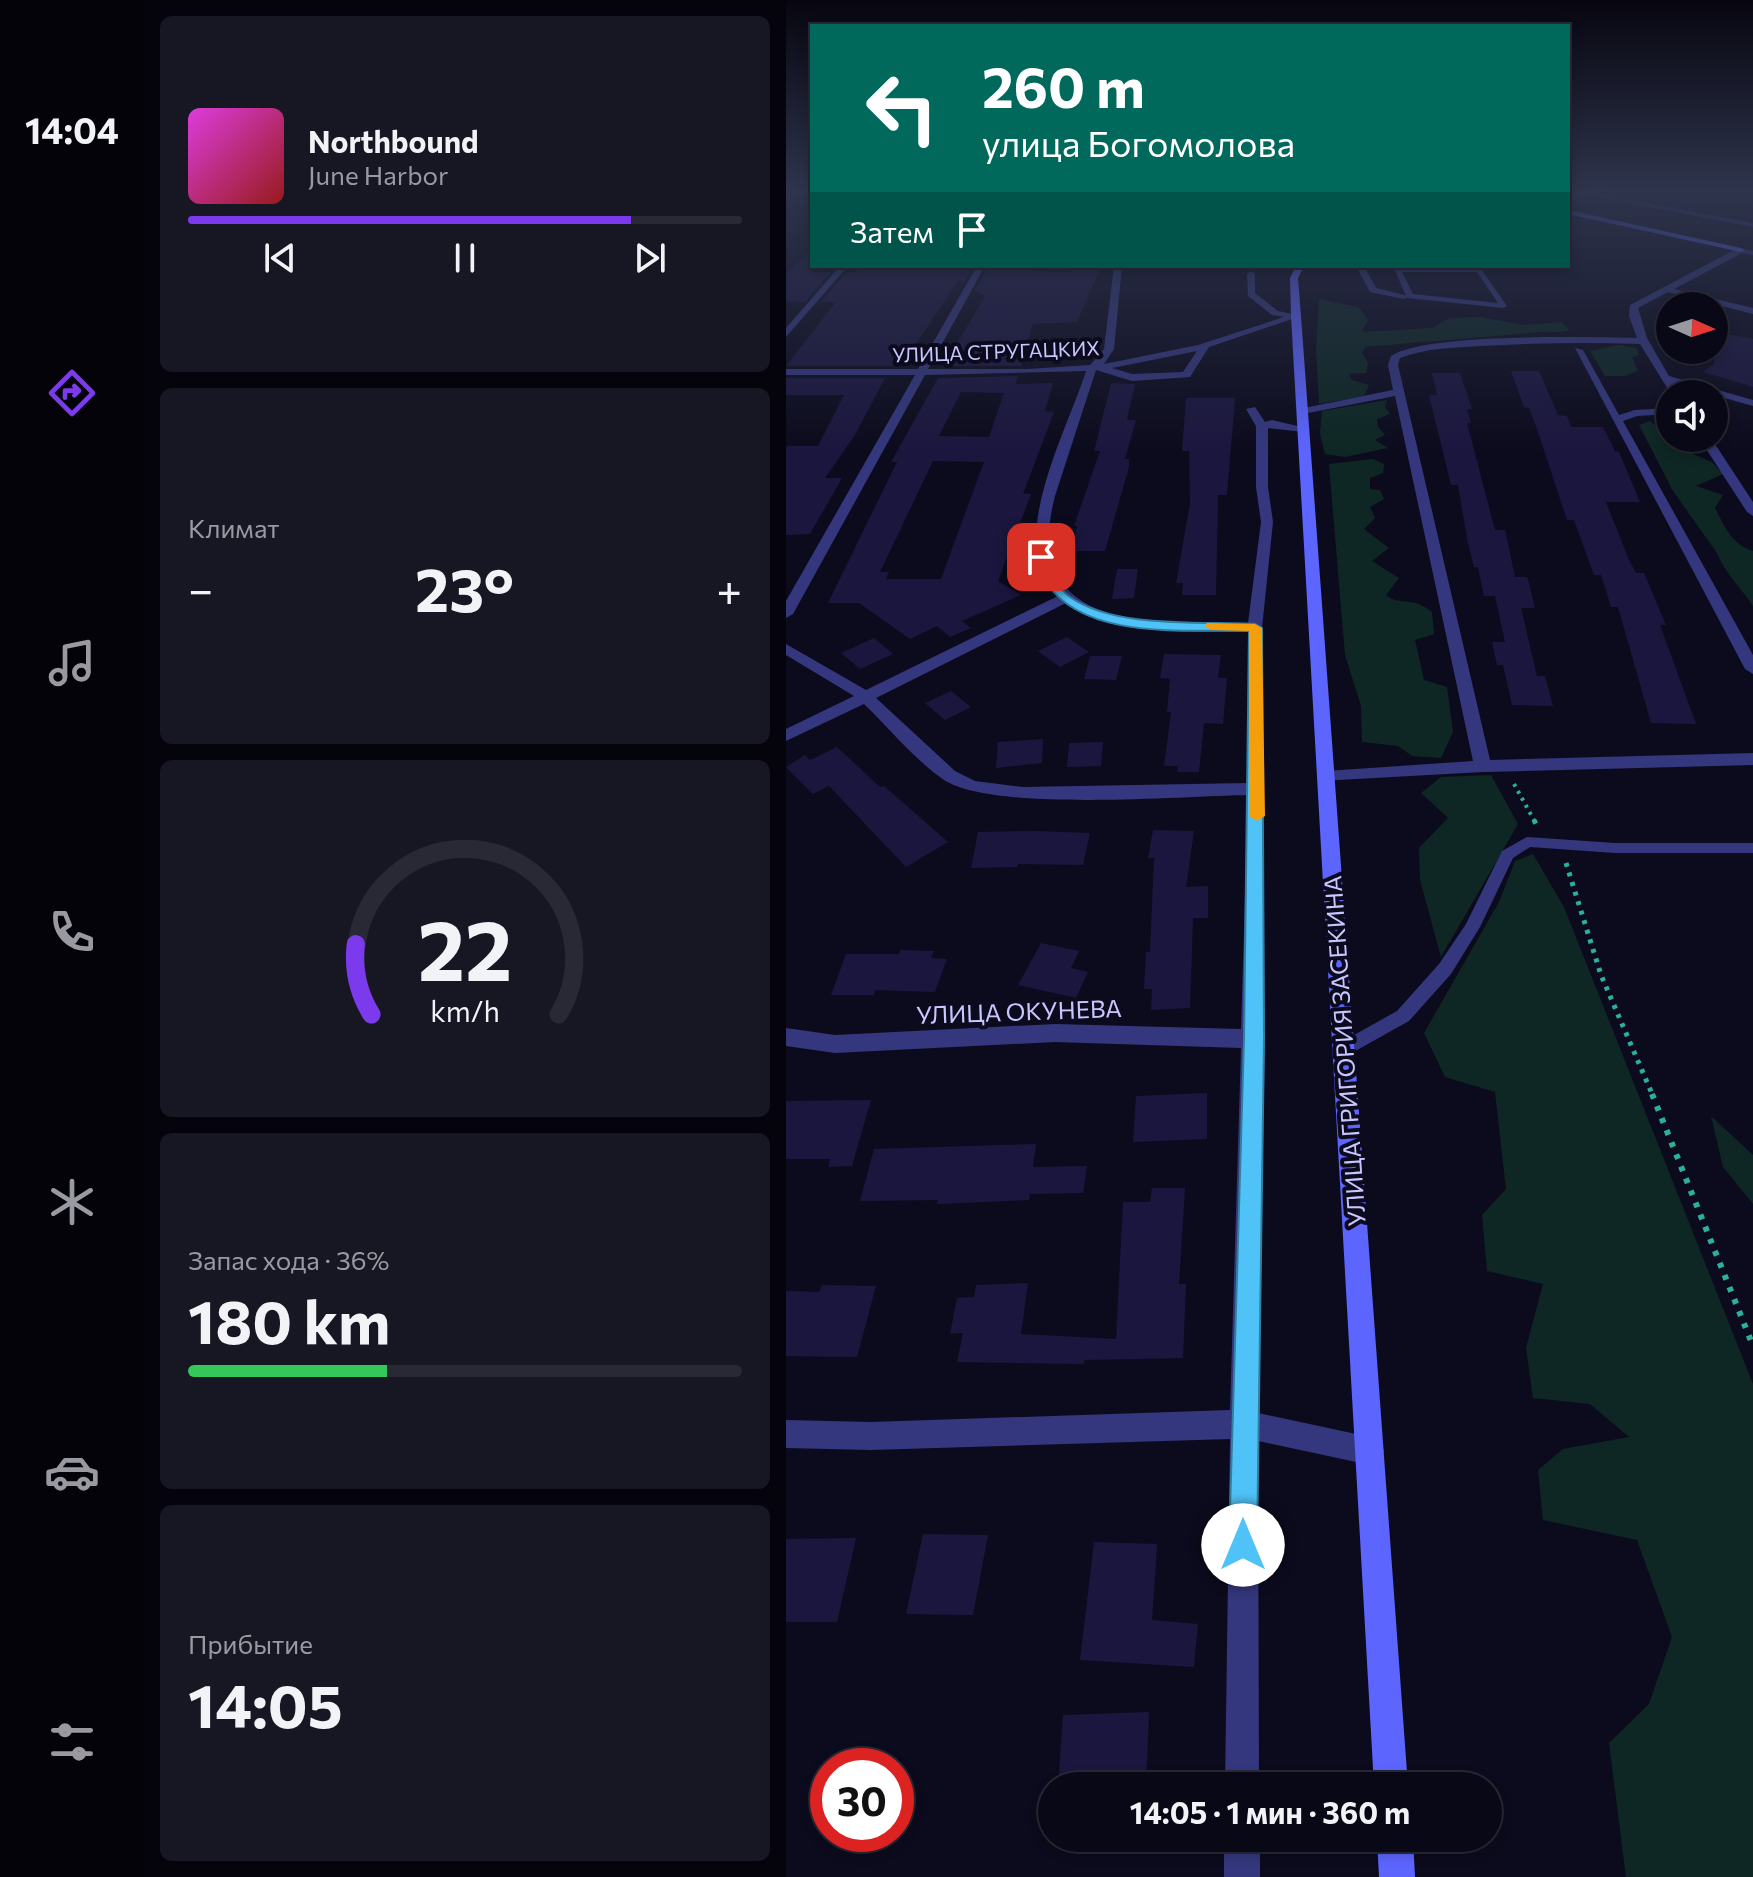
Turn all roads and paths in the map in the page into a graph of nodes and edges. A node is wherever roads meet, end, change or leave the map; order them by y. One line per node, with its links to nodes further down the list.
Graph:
1 (834, 278): 14 (street)
2 (974, 278): 20 (street)
3 (1117, 278): 18 (street)
4 (1251, 278): 13 (street)
5 (1294, 278): 13 (main road, УЛИЦА ГРИГОРИЯ ЗАСЕКИНА)
6 (1366, 278): 11 (street)
7 (1400, 278): 11 (lane)
8 (1484, 278): 11 (lane)
9 (1689, 278): 10 (street)
10 (1669, 290): 12 (street); 15 (street)
11 (1407, 296)
12 (1753, 311)
13 (1296, 316): 16 (street, УЛИЦА СТРУГАЦКИХ); 25 (main road, УЛИЦА ГРИГОРИЯ ЗАСЕКИНА)
14 (786, 334)
15 (1646, 341): 17 (street); 21 (street)
16 (1206, 344): 18 (street, УЛИЦА СТРУГАЦКИХ); 18 (street)
17 (1576, 344): 22 (street); 26 (street)
18 (1098, 368): 20 (street, УЛИЦА СТРУГАЦКИХ); 30 (street)
19 (786, 372): 20 (street, УЛИЦА СТРУГАЦКИХ)
20 (920, 372): 31 (street)
21 (1665, 378): 23 (street)
22 (1401, 392): 25 (street); 38 (street)
23 (1753, 403)
24 (1656, 412): 26 (street)
25 (1304, 420): 32 (street); 40 (main road, УЛИЦА ГРИГОРИЯ ЗАСЕКИНА)
26 (1616, 420): 34 (street)
27 (1715, 452): 28 (street)
28 (1749, 498): 29 (street)
29 (1753, 512)
30 (1064, 599): 32 (street); 35 (street)
31 (786, 614)
32 (1255, 628): 41 (street)
33 (786, 649): 35 (street)
34 (1753, 669)
35 (866, 697): 36 (street); 41 (street)
36 (786, 736)
37 (1753, 759): 39 (street)
38 (1483, 766): 39 (street); 40 (street)
39 (1507, 766): 42 (path)
40 (1326, 777): 46 (main road, УЛИЦА ГРИГОРИЯ ЗАСЕКИНА)
41 (1257, 789): 45 (street)
42 (1552, 842): 43 (lane); 46 (lane); 47 (path)
43 (1753, 848)
44 (786, 1037): 45 (street, УЛИЦА ОКУНЕВА)
45 (1254, 1039): 48 (street)
46 (1344, 1049): 50 (main road, УЛИЦА ГРИГОРИЯ ЗАСЕКИНА)
47 (1753, 1346)
48 (1244, 1424): 49 (street); 50 (street); 51 (street)
49 (786, 1434)
50 (1370, 1451): 52 (main road, УЛИЦА ГРИГОРИЯ ЗАСЕКИНА)
51 (1242, 1772)
52 (1390, 1772)
53 (1242, 1852): 55 (street)
54 (1396, 1852): 56 (main road)
55 (1242, 1877)
56 (1397, 1877)

